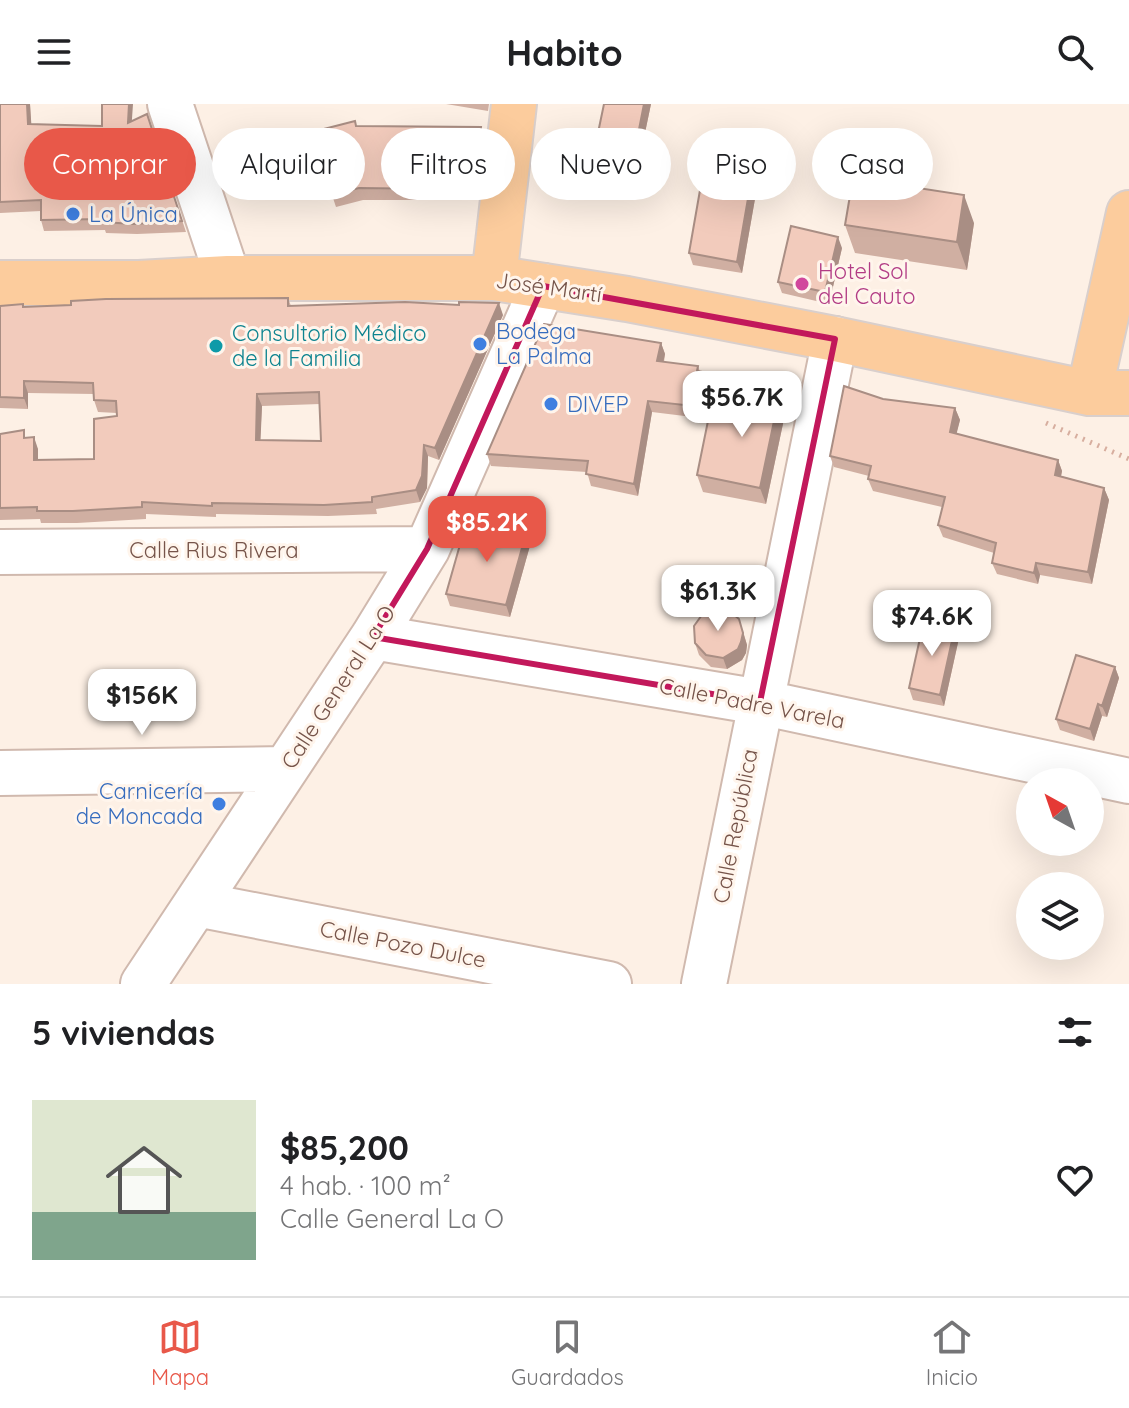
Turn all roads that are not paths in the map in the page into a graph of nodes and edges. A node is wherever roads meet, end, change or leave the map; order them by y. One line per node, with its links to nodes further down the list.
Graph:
1 (170, 104): 4 (street)
2 (514, 104): 5 (main road)
3 (1129, 213): 9 (main road)
4 (228, 278): 5 (main road, José Martí); 6 (main road, José Martí)
5 (494, 278): 7 (main road, José Martí)
6 (0, 283)
7 (543, 286): 8 (main road, José Martí); 11 (street, Calle General La O)
8 (835, 339): 9 (main road, José Martí); 14 (street, Calle República)
9 (1109, 393): 10 (main road)
10 (1129, 420)
11 (427, 549): 12 (street, Calle Rius Rivera); 13 (street, Calle General La O)
12 (0, 552)
13 (373, 637): 14 (street, Calle Padre Varela); 15 (street, Calle General La O)
14 (760, 702): 17 (street, Calle Padre Varela); 21 (street, Calle República)
15 (285, 769): 16 (street); 18 (street, Calle General La O)
16 (0, 773)
17 (1129, 781)
18 (196, 904): 19 (street, Calle General La O); 20 (street, Calle Pozo Dulce)
19 (143, 984)
20 (609, 984)
21 (704, 984)

